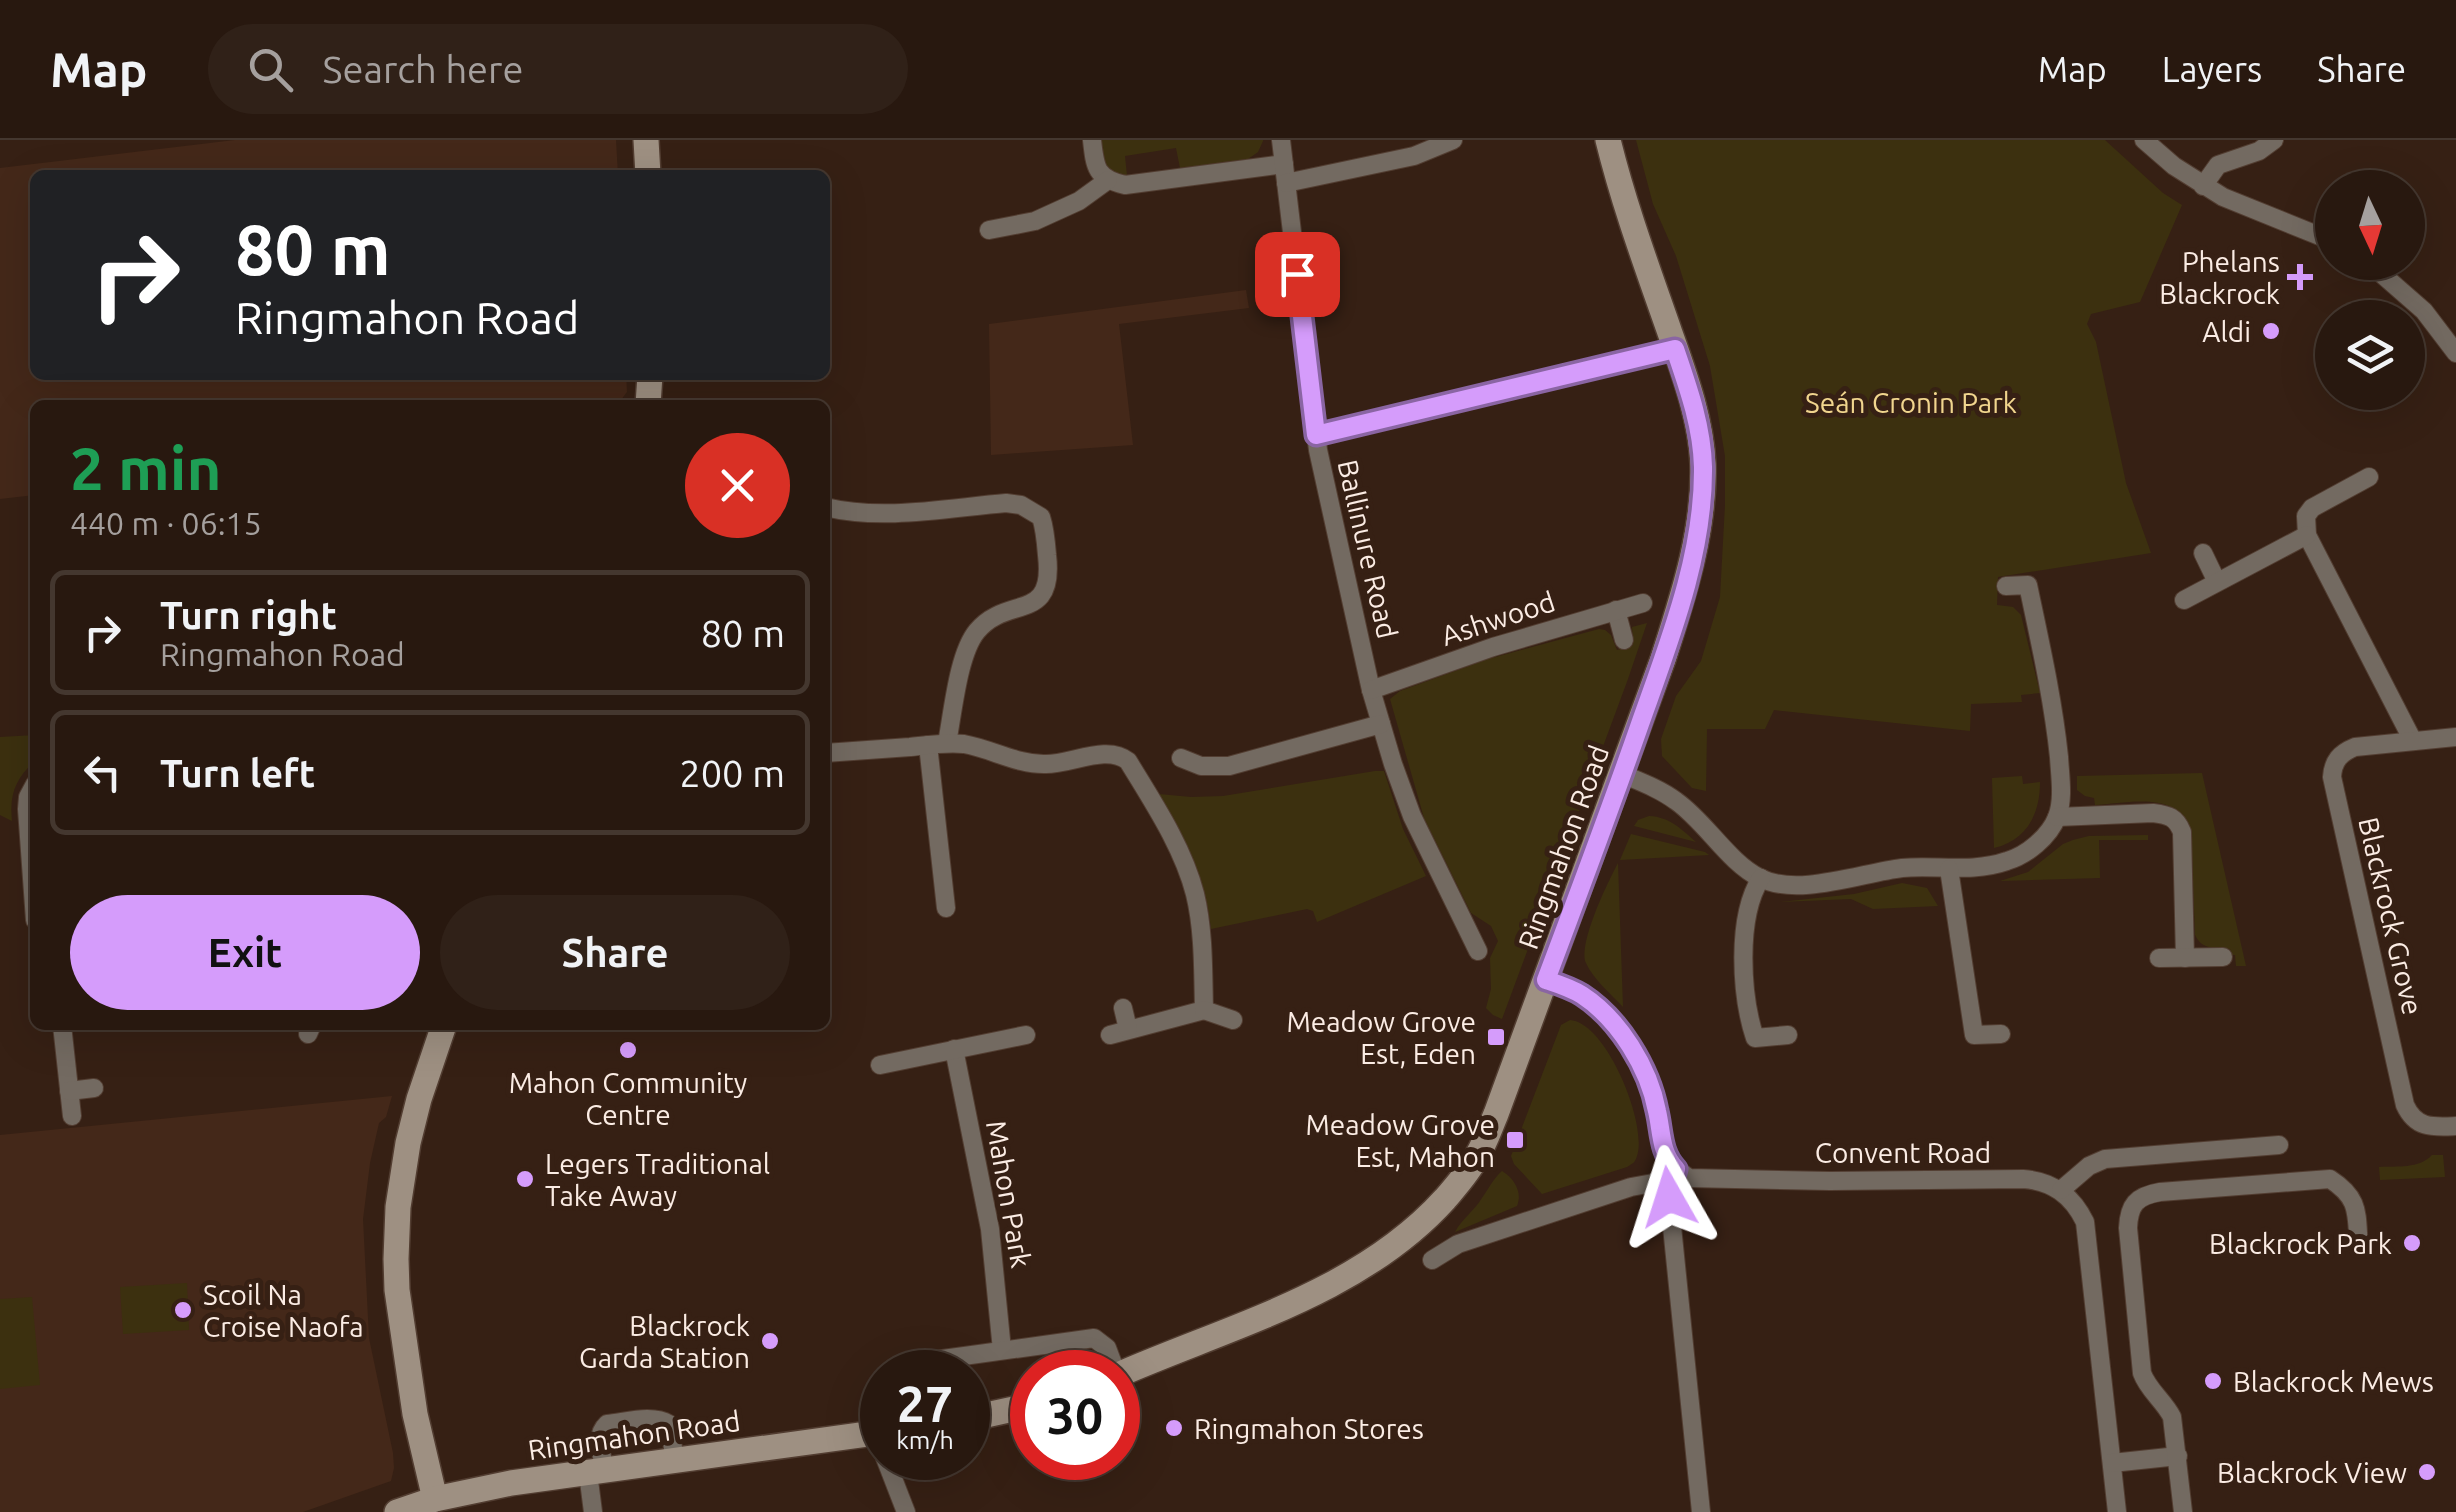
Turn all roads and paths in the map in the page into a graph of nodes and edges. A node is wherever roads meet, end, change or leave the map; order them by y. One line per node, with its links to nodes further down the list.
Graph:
1 (646, 140): 8 (street)
2 (1092, 140): 10 (street)
3 (1280, 140): 9 (street, Ballinure Road)
4 (1453, 140): 9 (street)
5 (1608, 140): 15 (street, Ringmahon Road)
6 (2144, 140): 11 (street)
7 (2274, 140): 11 (street)
8 (648, 170)
9 (1285, 173): 10 (street); 17 (street, Ballinure Road)
10 (1108, 180): 12 (street)
11 (2204, 186): 13 (street)
12 (989, 230)
13 (2315, 234)
14 (2390, 280): 16 (street)
15 (1675, 349): 17 (street); 35 (street, Ringmahon Road)
16 (2456, 354)
17 (1316, 435): 28 (street, Ballinure Road)
18 (2369, 476): 20 (street)
19 (830, 509): 32 (street)
20 (2307, 535): 22 (street); 31 (street)
21 (2203, 553): 22 (street)
22 (2218, 582): 24 (street)
23 (2006, 586): 37 (street)
24 (2184, 600)
25 (1643, 603): 26 (street, Ashwood)
26 (1616, 610): 27 (street); 28 (street, Ashwood)
27 (1624, 640)
28 (1372, 690): 29 (street, Ballinure Road)
29 (1381, 724): 34 (street); 42 (street, Ballinure Road)
30 (2456, 737): 31 (street, Blackrock Grove)
31 (2413, 740): 60 (street, Blackrock Grove)
32 (938, 744): 33 (street); 41 (street); 48 (street)
33 (830, 753)
34 (1181, 758)
35 (1622, 774): 40 (street); 46 (street, Ringmahon Road)
36 (30, 793): 38 (street)
37 (2057, 817): 39 (street); 45 (street)
38 (30, 825)
39 (1949, 869): 40 (street); 52 (street)
40 (1761, 878): 54 (street)
41 (946, 908)
42 (1478, 951)
43 (2223, 957): 45 (street)
44 (2158, 958): 45 (street)
45 (2185, 958)
46 (1546, 980): 62 (street); 69 (street, Ringmahon Road)
47 (1123, 1008): 48 (street)
48 (1204, 1010): 49 (street)
49 (1232, 1020)
50 (63, 1030): 58 (street)
51 (442, 1030): 76 (street)
52 (2001, 1034)
53 (1026, 1035): 55 (street)
54 (1788, 1035)
55 (954, 1049): 56 (street); 66 (street, Mahon Park)
56 (880, 1064)
57 (94, 1088): 58 (street)
58 (69, 1090): 59 (street)
59 (72, 1116)
60 (2456, 1126)
61 (2278, 1146): 63 (street)
62 (1676, 1169): 63 (street, Convent Road); 65 (street); 80 (street)
63 (2061, 1190): 73 (street)
64 (2359, 1248): 71 (street)
65 (1432, 1260)
66 (1002, 1350): 67 (street); 68 (street)
67 (1108, 1350)
68 (990, 1352)
69 (1140, 1365)
70 (860, 1445): 72 (street, Ringmahon Road)
71 (2178, 1456): 73 (street); 82 (street)
72 (675, 1460): 74 (street, Ringmahon Road); 74 (street)
73 (2112, 1463): 81 (street)
74 (596, 1472): 76 (street, Ringmahon Road); 78 (street)
75 (895, 1480): 79 (street)
76 (435, 1499): 77 (street, Ringmahon Road)
77 (397, 1512)
78 (593, 1512)
79 (906, 1512)
80 (1702, 1512)
81 (2118, 1512)
82 (2183, 1512)

